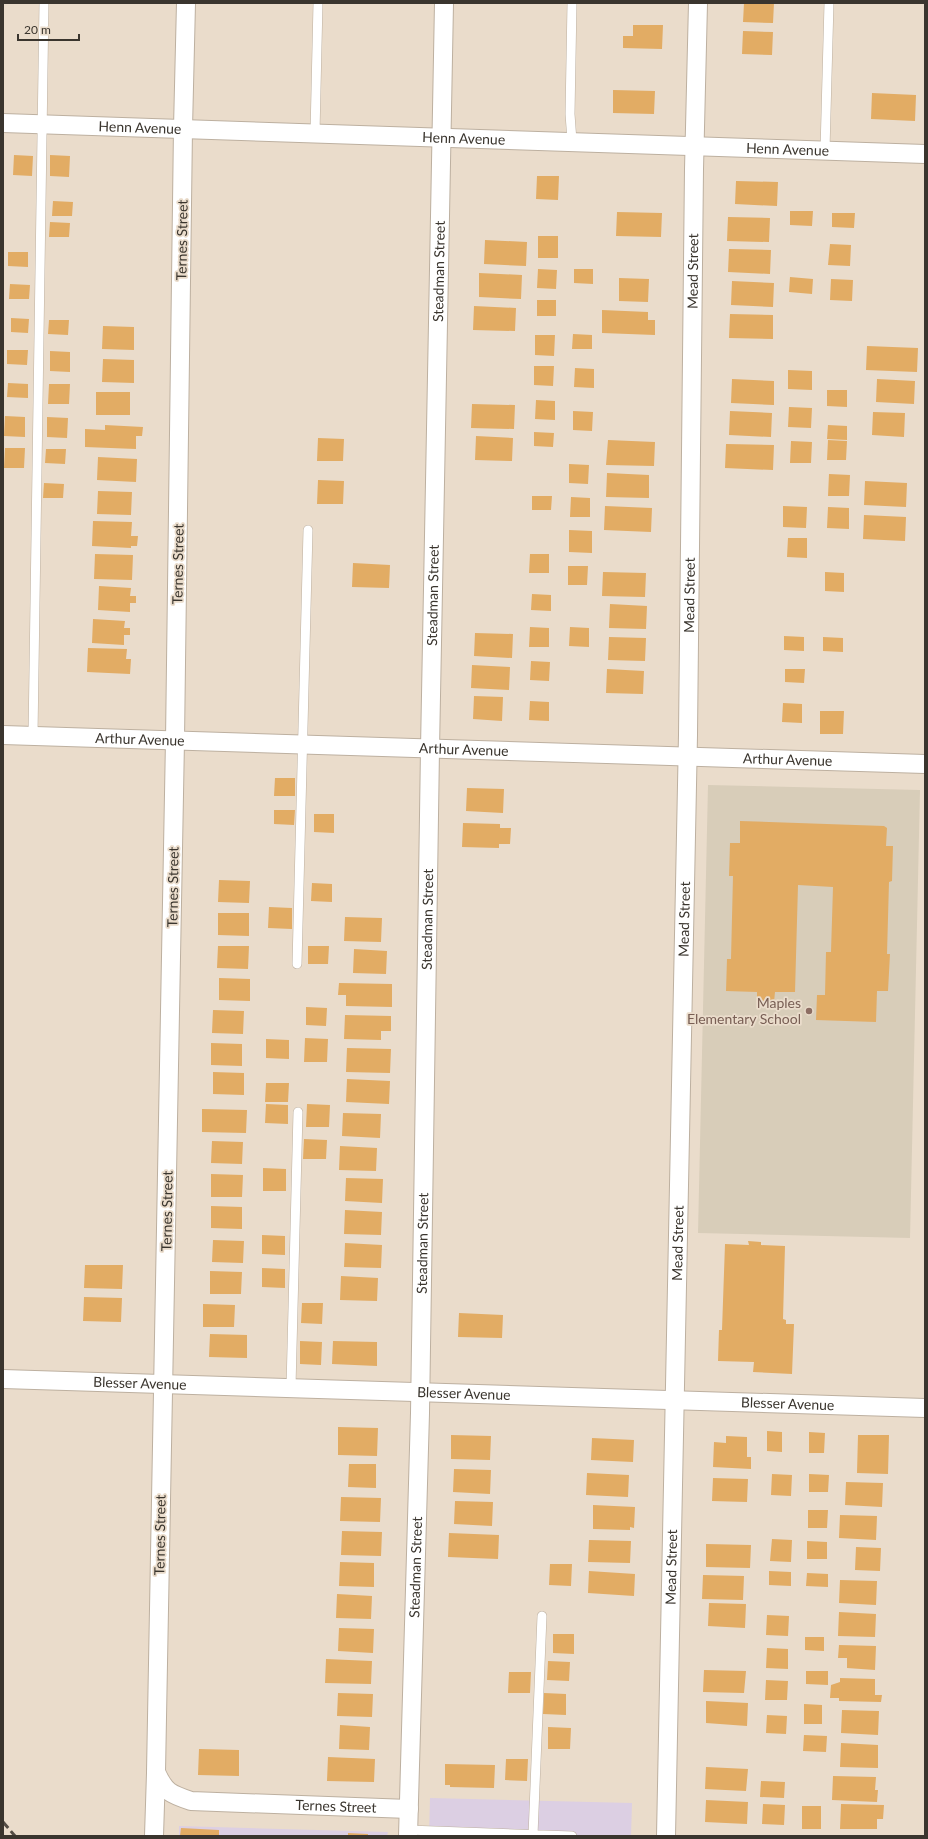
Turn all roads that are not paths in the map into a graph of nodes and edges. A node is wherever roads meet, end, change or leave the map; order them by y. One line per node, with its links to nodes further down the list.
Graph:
1 (44, 3): 9 (lane)
2 (186, 3): 10 (street, Ternes Street)
3 (318, 3): 11 (lane)
4 (444, 3): 12 (street, Steadman Street)
5 (572, 3): 13 (lane)
6 (698, 3): 14 (street, Mead Street)
7 (829, 3): 15 (lane)
8 (3, 123): 9 (street, Henn Avenue)
9 (41, 124): 10 (street, Henn Avenue); 19 (lane)
10 (183, 128): 11 (street, Henn Avenue); 20 (street, Ternes Street)
11 (315, 133): 12 (street, Henn Avenue)
12 (442, 138): 13 (street, Henn Avenue); 22 (street, Steadman Street)
13 (572, 141): 14 (street, Henn Avenue)
14 (695, 146): 15 (street, Henn Avenue); 23 (street, Mead Street)
15 (825, 150): 16 (street, Henn Avenue)
16 (925, 154)
17 (308, 530): 21 (lane)
18 (3, 735): 19 (street, Arthur Avenue)
19 (33, 736): 20 (street, Arthur Avenue)
20 (175, 740): 21 (street, Arthur Avenue); 28 (street, Ternes Street)
21 (302, 744): 22 (street, Arthur Avenue); 25 (lane)
22 (430, 749): 23 (street, Arthur Avenue); 30 (street, Steadman Street)
23 (687, 757): 24 (street, Arthur Avenue); 31 (street, Mead Street)
24 (925, 764)
25 (297, 964)
26 (298, 1112): 29 (lane)
27 (3, 1379): 28 (street, Blesser Avenue)
28 (163, 1384): 29 (street, Blesser Avenue); 34 (street, Ternes Street)
29 (291, 1387): 30 (street, Blesser Avenue)
30 (420, 1391): 31 (street, Blesser Avenue); 35 (street, Steadman Street)
31 (675, 1400): 32 (street, Blesser Avenue); 40 (street, Mead Street)
32 (925, 1408)
33 (542, 1616): 37 (lane)
34 (156, 1772): 35 (street, Ternes Street); 38 (street, Ternes Street)
35 (409, 1809): 36 (street, Steadman Street)
36 (408, 1833): 37 (lane)
37 (533, 1835): 39 (lane)
38 (154, 1836)
39 (572, 1836)
40 (666, 1836)

